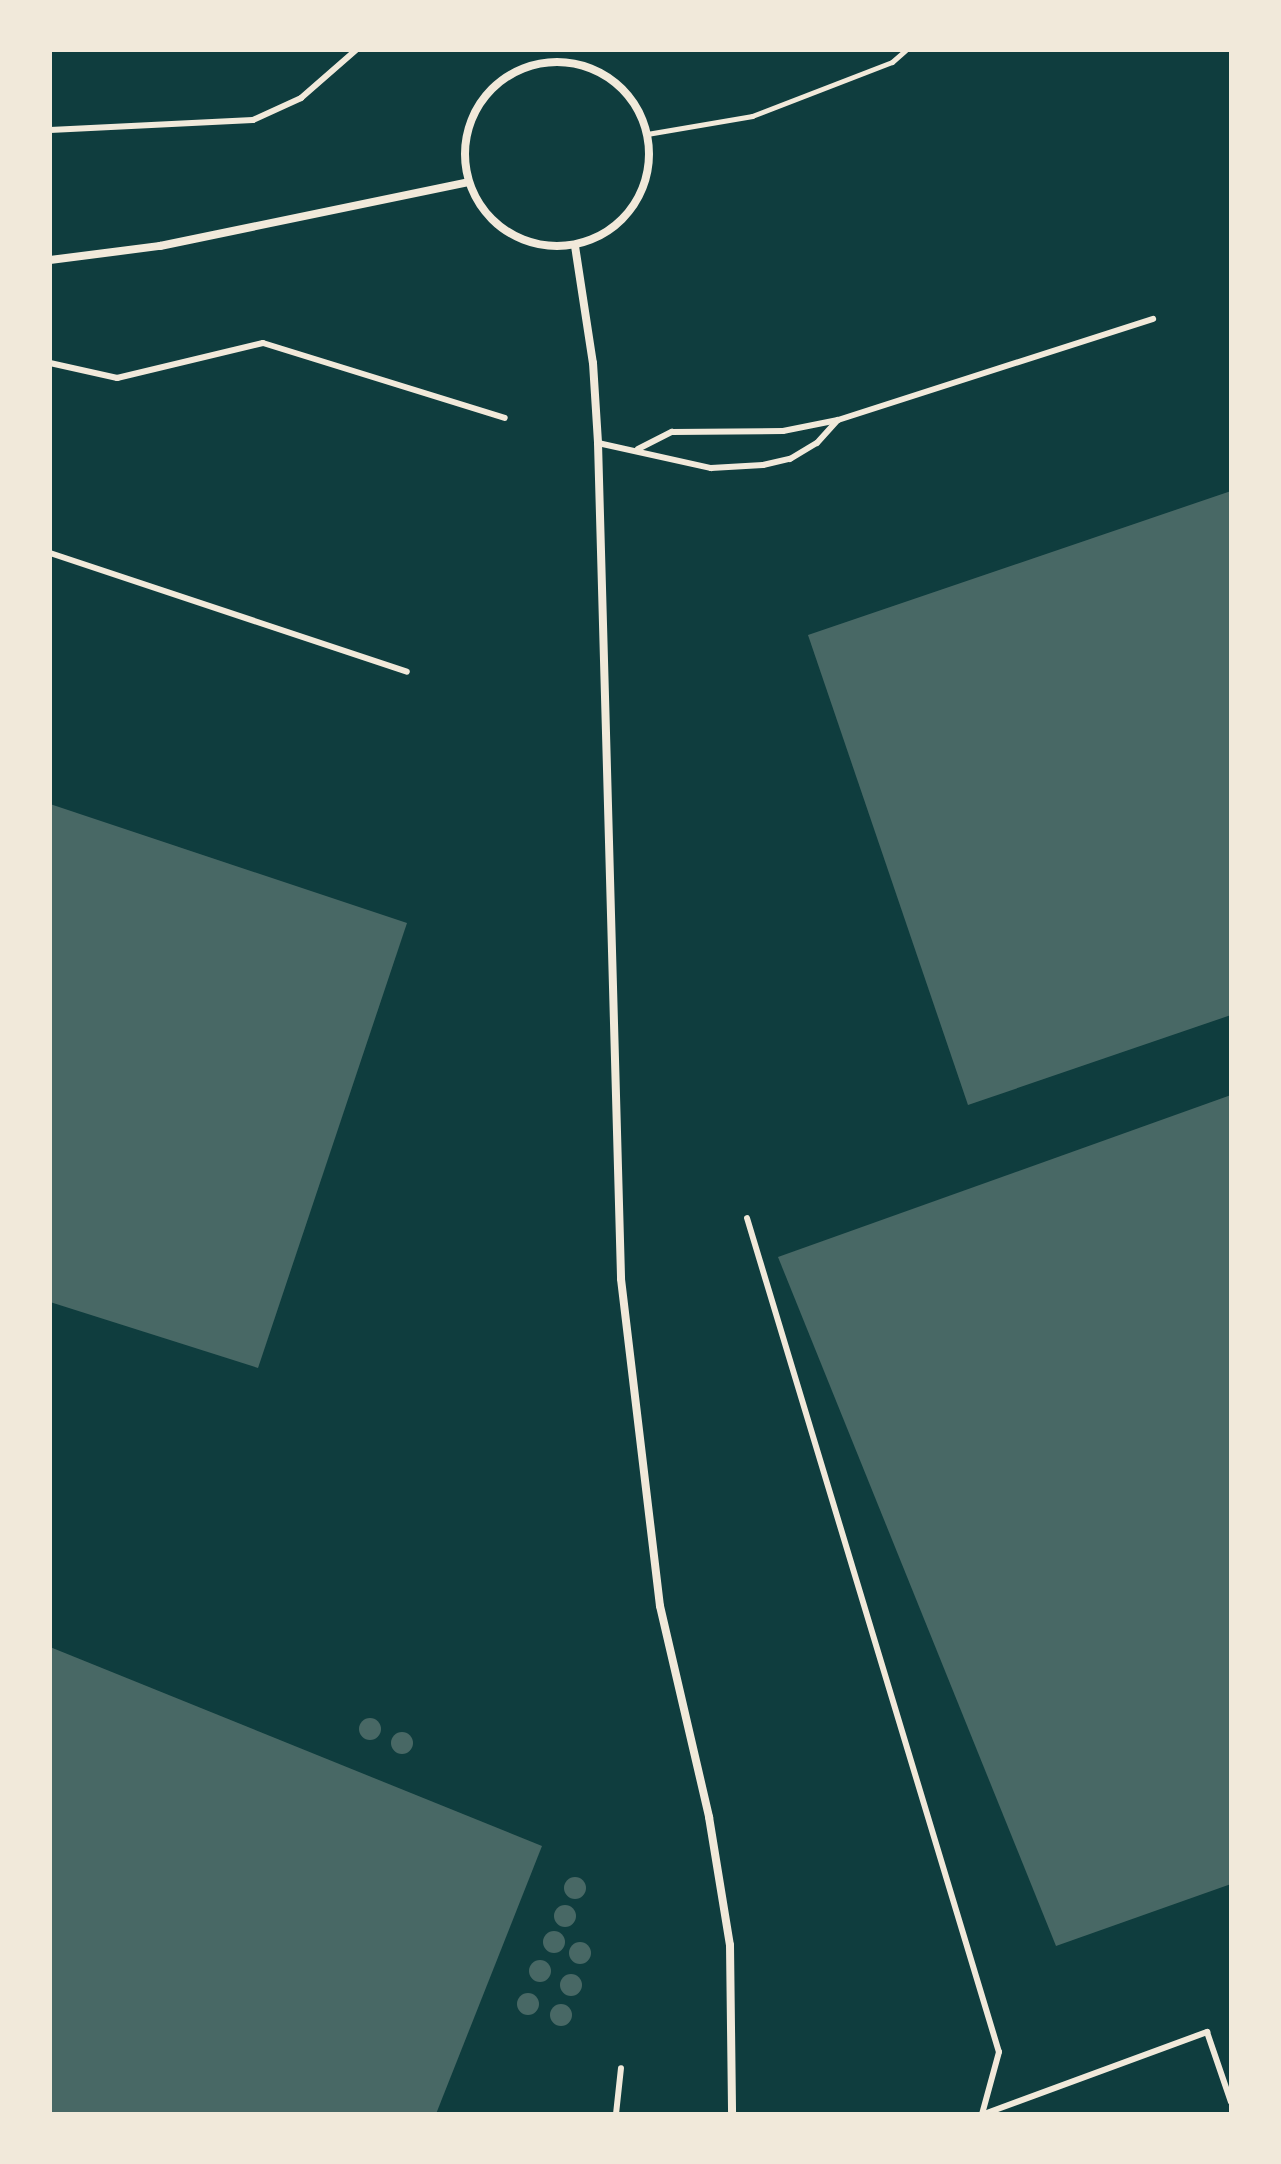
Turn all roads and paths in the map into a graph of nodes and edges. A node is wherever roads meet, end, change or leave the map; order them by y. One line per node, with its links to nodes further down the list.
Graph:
1 (356, 50): 5 (lane)
2 (556, 50): 4 (street)
3 (906, 50): 6 (path)
4 (557, 62): 6 (street); 7 (street)
5 (50, 130)
6 (647, 134): 8 (street)
7 (468, 182): 8 (street); 9 (street)
8 (575, 246): 14 (street)
9 (50, 260)
10 (1153, 319): 13 (lane)
11 (50, 363): 12 (lane)
12 (505, 418)
13 (838, 420): 15 (lane); 15 (lane)
14 (598, 443): 15 (lane); 22 (street)
15 (638, 449)
16 (50, 553): 17 (lane)
17 (407, 672)
18 (747, 1218): 23 (lane)
19 (621, 2068): 21 (lane)
20 (1231, 2102): 23 (lane)
21 (616, 2114)
22 (732, 2114)
23 (983, 2114)

